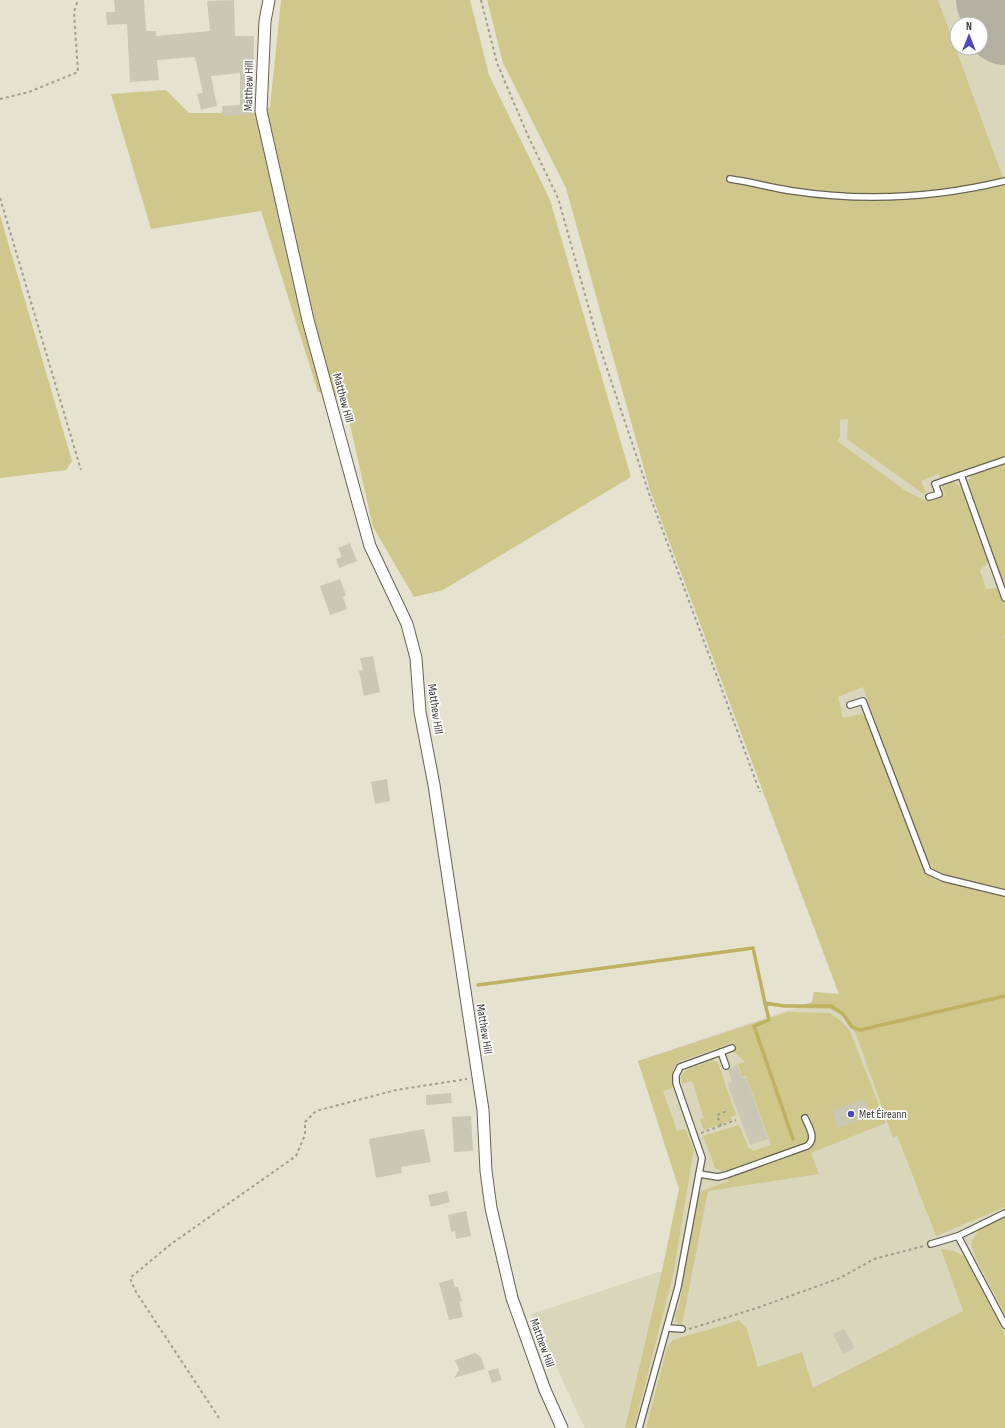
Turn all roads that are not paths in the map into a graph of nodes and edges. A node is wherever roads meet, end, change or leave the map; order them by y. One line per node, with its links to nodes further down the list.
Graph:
1 (269, 0): 21 (street, Matthew Hill)
2 (730, 179): 3 (lane)
3 (1005, 181)
4 (1005, 460): 5 (lane)
5 (961, 475): 6 (lane); 7 (lane)
6 (929, 497)
7 (1005, 598)
8 (850, 705): 9 (lane)
9 (1005, 893)
10 (732, 1048): 11 (lane)
11 (721, 1052): 12 (lane); 14 (lane)
12 (726, 1066)
13 (805, 1118): 14 (lane)
14 (699, 1174): 19 (lane)
15 (1005, 1213): 16 (lane)
16 (958, 1236): 17 (lane); 18 (lane)
17 (931, 1244)
18 (1005, 1326)
19 (668, 1328): 20 (lane); 22 (lane)
20 (682, 1329)
21 (562, 1428)
22 (639, 1428)

